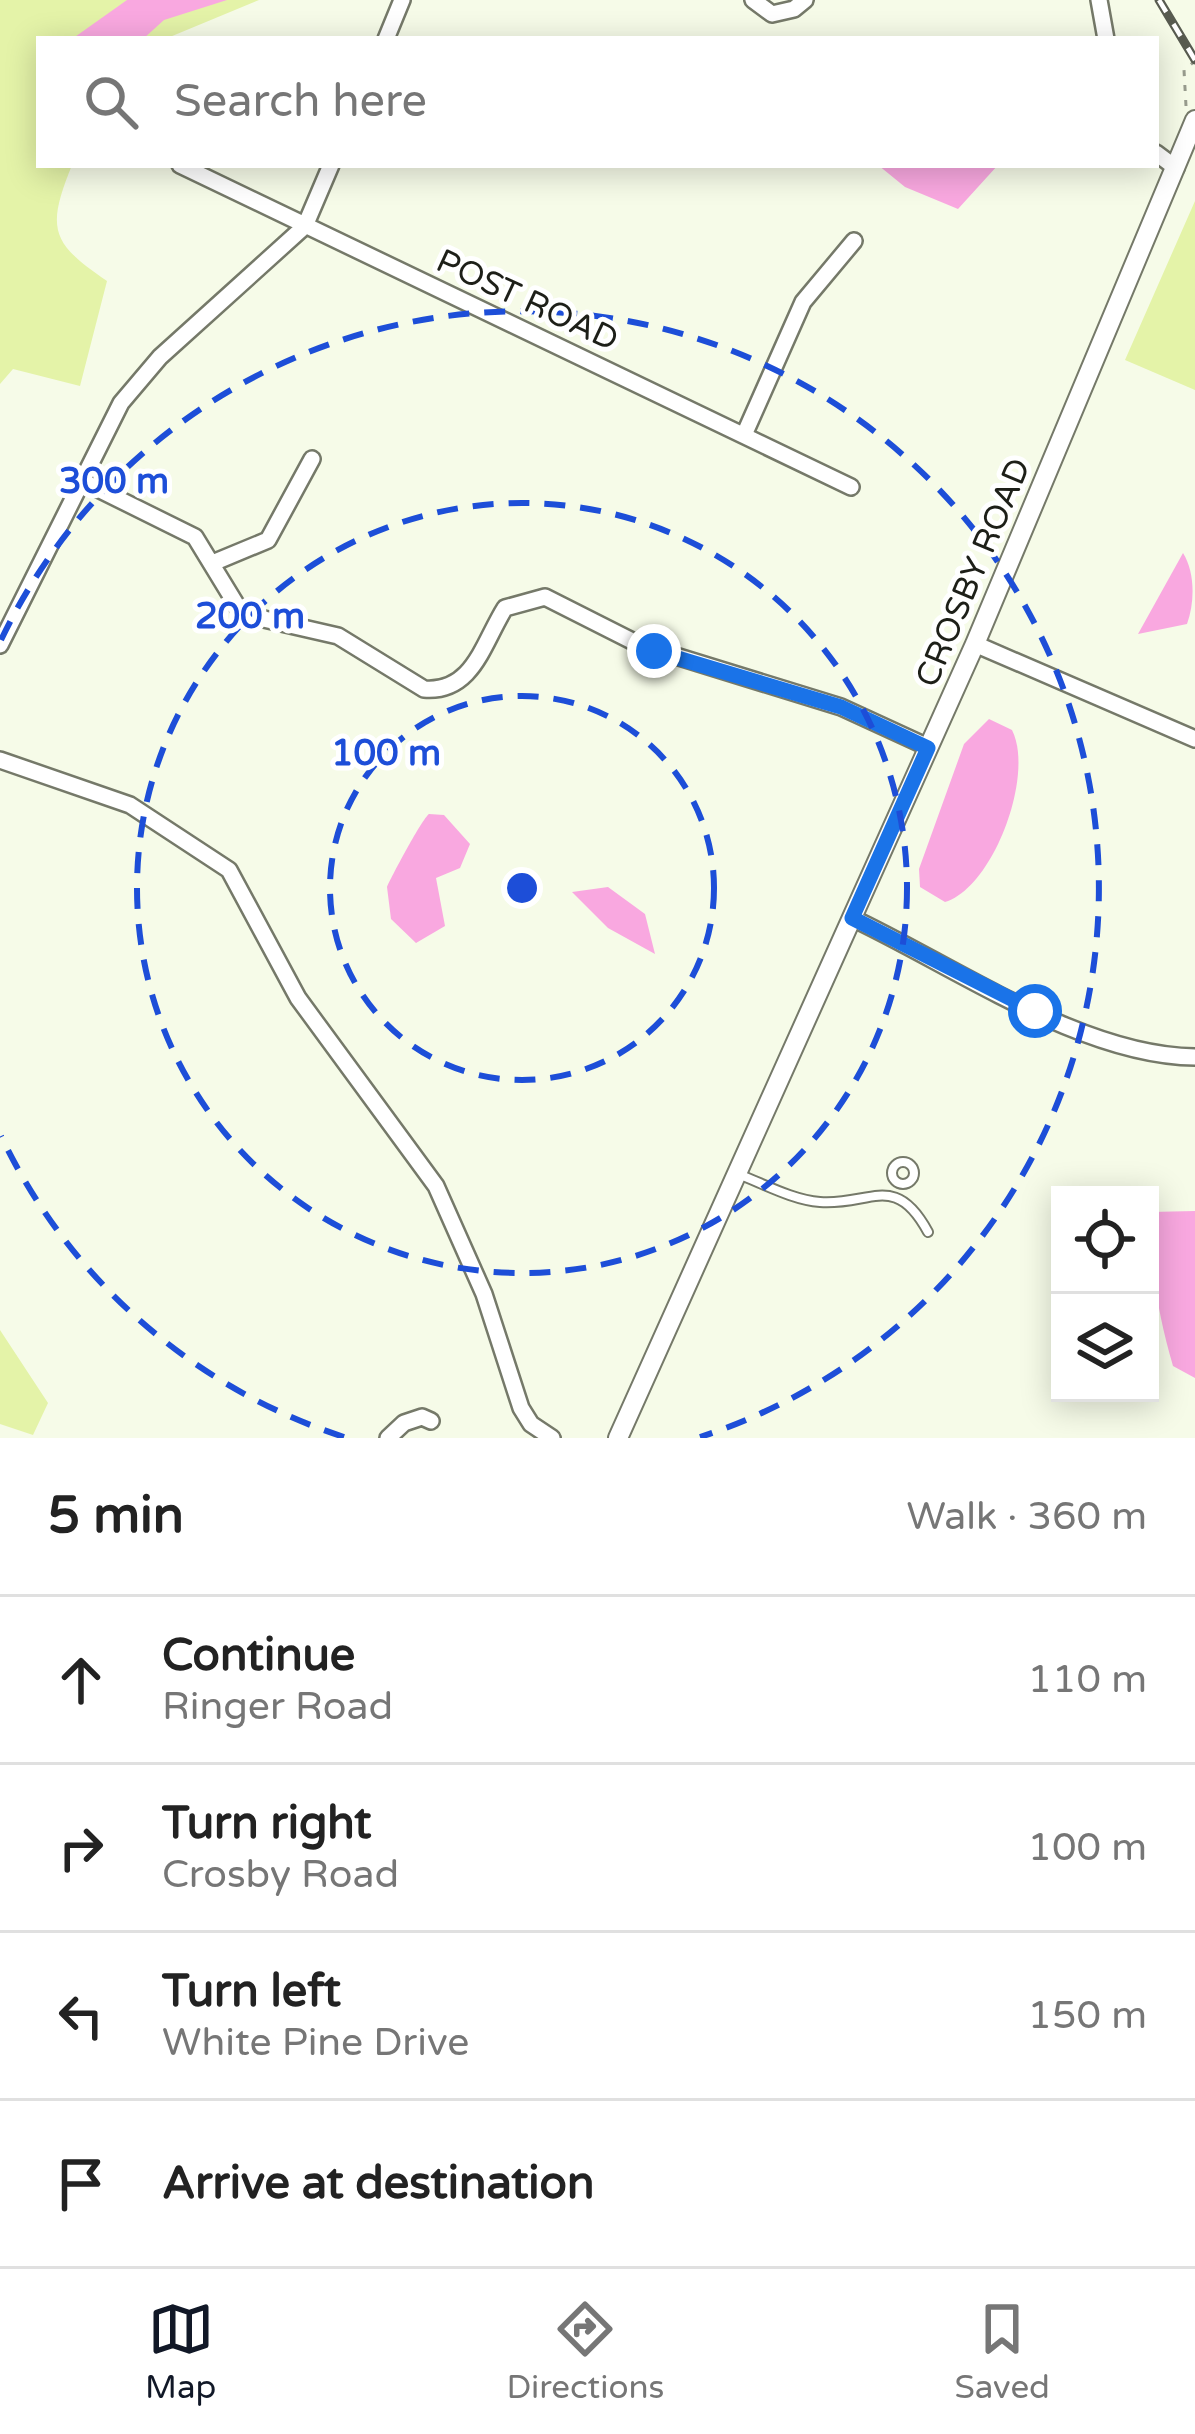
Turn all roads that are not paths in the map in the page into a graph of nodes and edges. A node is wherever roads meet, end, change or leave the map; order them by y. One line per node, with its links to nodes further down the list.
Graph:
1 (402, 0): 5 (street)
2 (752, 0): 3 (street)
3 (805, 0)
4 (1099, 0): 6 (street)
5 (387, 36)
6 (1105, 36)
7 (1187, 121): 11 (street, CROSBY ROAD)
8 (1159, 155): 11 (street)
9 (187, 168): 12 (street, POST ROAD)
10 (331, 168): 12 (street)
11 (1176, 168): 19 (street, CROSBY ROAD)
12 (305, 226): 14 (street, POST ROAD); 16 (street)
13 (854, 241): 14 (street)
14 (744, 435): 17 (street, POST ROAD)
15 (312, 459): 18 (street)
16 (82, 481): 18 (street); 20 (street)
17 (851, 487)
18 (215, 562): 22 (street)
19 (975, 644): 21 (street); 22 (street, CROSBY ROAD)
20 (0, 645)
21 (1195, 739)
22 (928, 748): 24 (street, CROSBY ROAD)
23 (0, 760): 32 (street)
24 (852, 918): 25 (street); 26 (street, CROSBY ROAD)
25 (1195, 1057)
26 (737, 1174): 28 (lane); 33 (street, CROSBY ROAD)
27 (898, 1184): 28 (lane)
28 (893, 1196): 29 (lane)
29 (928, 1232)
30 (431, 1421): 31 (street)
31 (388, 1438)
32 (552, 1438)
33 (618, 1438)

